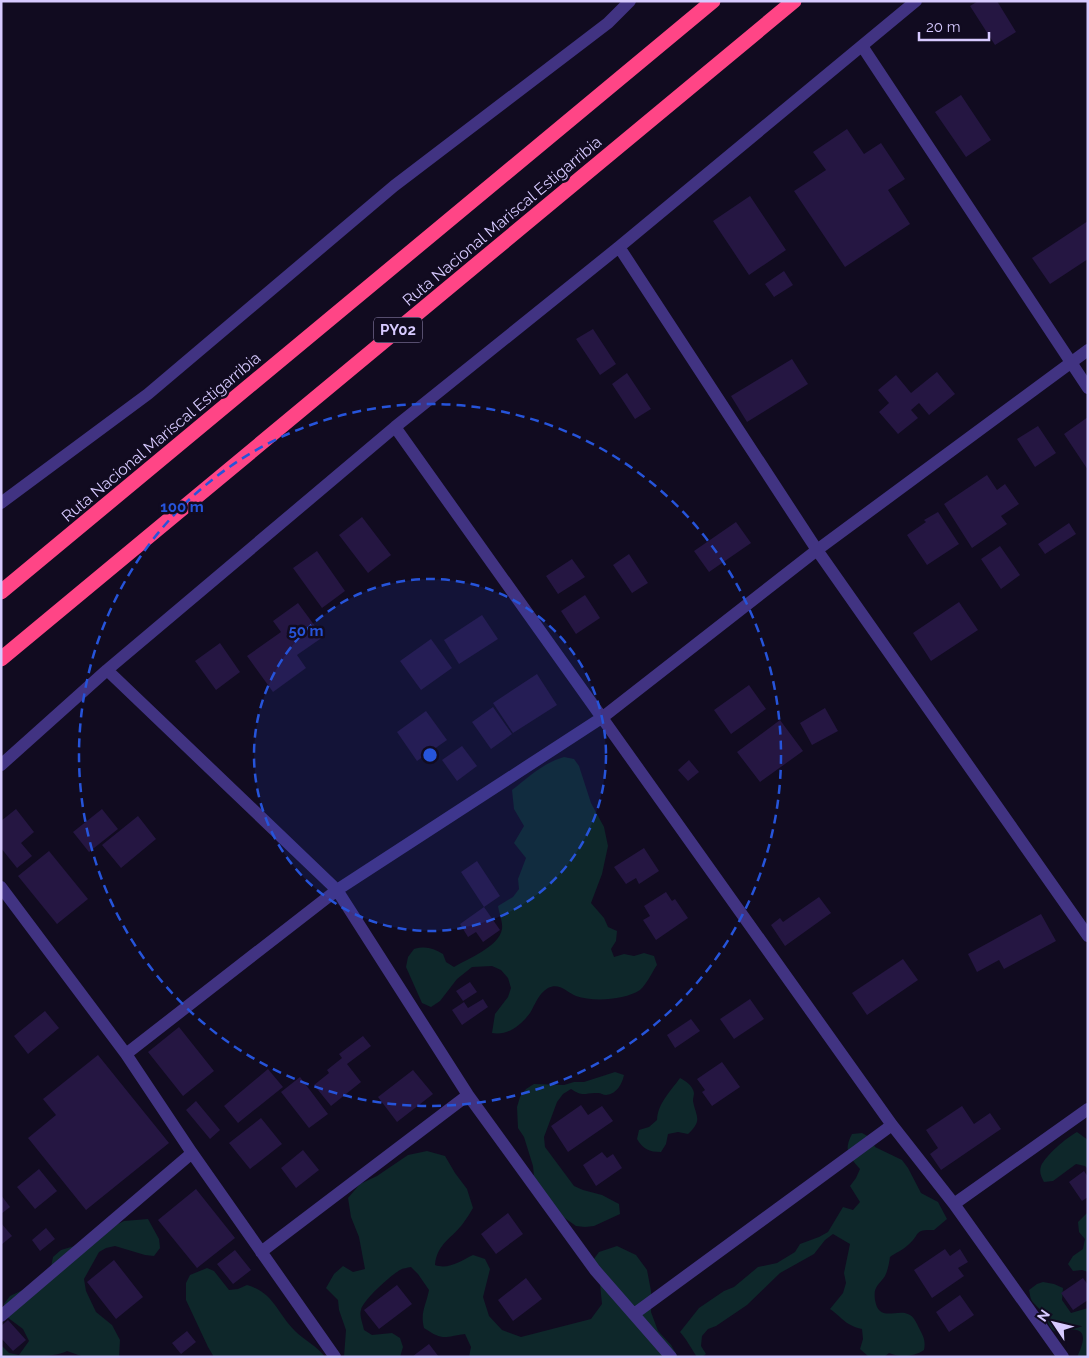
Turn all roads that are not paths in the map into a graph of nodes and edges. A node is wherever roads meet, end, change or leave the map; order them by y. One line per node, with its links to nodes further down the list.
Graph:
1 (630, 1): 11 (street)
2 (713, 1): 13 (highway, Ruta Nacional Mariscal Estigarribia)
3 (794, 1): 14 (highway, Ruta Nacional Mariscal Estigarribia / PY02)
4 (916, 1): 5 (street)
5 (862, 46): 6 (street); 8 (street)
6 (619, 247): 10 (street); 12 (street)
7 (1088, 350): 8 (street)
8 (1070, 363): 9 (street); 12 (street)
9 (1088, 388)
10 (395, 426): 15 (street); 16 (street)
11 (1, 503)
12 (817, 550): 16 (street); 20 (street)
13 (1, 592)
14 (1, 659)
15 (107, 670): 17 (street); 19 (street)
16 (603, 718): 19 (street); 24 (street)
17 (1, 765)
18 (1, 887): 21 (street)
19 (337, 890): 21 (street); 22 (street)
20 (1088, 936)
21 (126, 1054): 25 (street)
22 (468, 1095): 27 (street); 28 (street)
23 (1088, 1109): 26 (street)
24 (892, 1126): 26 (street); 28 (street)
25 (192, 1153): 27 (street); 29 (street)
26 (954, 1204): 32 (street)
27 (261, 1252): 30 (street)
28 (634, 1314): 31 (street)
29 (1, 1316)
30 (335, 1357)
31 (671, 1357)
32 (1063, 1357)

